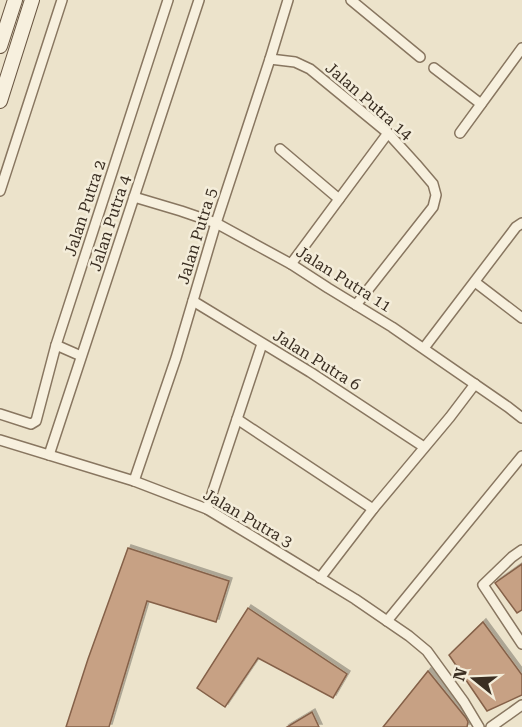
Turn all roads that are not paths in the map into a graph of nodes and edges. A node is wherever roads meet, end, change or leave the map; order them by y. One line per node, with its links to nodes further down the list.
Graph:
1 (32, 0): 13 (main road)
2 (62, 0): 18 (street)
3 (168, 0): 29 (street, Jalan Putra 2)
4 (199, 0): 19 (street, Jalan Putra 4)
5 (288, 0): 11 (street, Jalan Putra 5)
6 (351, 0): 10 (street)
7 (9, 10): 8 (main road)
8 (0, 46)
9 (522, 48): 14 (street)
10 (420, 57)
11 (270, 59): 15 (street, Jalan Putra 14); 21 (street, Jalan Putra 5)
12 (434, 68): 14 (street)
13 (0, 101)
14 (481, 104): 16 (street)
15 (388, 133): 20 (street); 26 (street, Jalan Putra 14)
16 (460, 133)
17 (280, 149): 20 (street)
18 (0, 191)
19 (134, 197): 21 (street, Jalan Putra 11); 31 (street, Jalan Putra 4)
20 (339, 199): 23 (street)
21 (216, 223): 23 (street, Jalan Putra 11); 25 (street, Jalan Putra 5)
22 (522, 223): 24 (street)
23 (291, 264): 26 (street, Jalan Putra 11)
24 (475, 282): 27 (street); 30 (street)
25 (193, 301): 28 (street, Jalan Putra 6); 40 (street, Jalan Putra 5)
26 (356, 305): 30 (street, Jalan Putra 11)
27 (522, 318)
28 (262, 344): 35 (street); 37 (street, Jalan Putra 6)
29 (56, 345): 31 (street); 33 (street, Jalan Putra 2)
30 (424, 348): 32 (street, Jalan Putra 11)
31 (81, 356): 38 (street, Jalan Putra 4)
32 (475, 384): 34 (street, Jalan Putra 11); 37 (street)
33 (0, 414)
34 (522, 418)
35 (237, 419): 41 (street); 42 (street)
36 (0, 441): 38 (street, Jalan Putra 3)
37 (424, 447): 42 (street)
38 (49, 454): 40 (street, Jalan Putra 3)
39 (522, 456): 45 (street)
40 (134, 481): 41 (street, Jalan Putra 3)
41 (207, 509): 44 (street, Jalan Putra 3)
42 (374, 509): 44 (street)
43 (522, 550): 46 (street)
44 (320, 578): 45 (street, Jalan Putra 3)
45 (387, 621): 48 (street, Jalan Putra 3)
46 (522, 644)
47 (522, 705): 49 (street)
48 (479, 727)
49 (491, 727)

